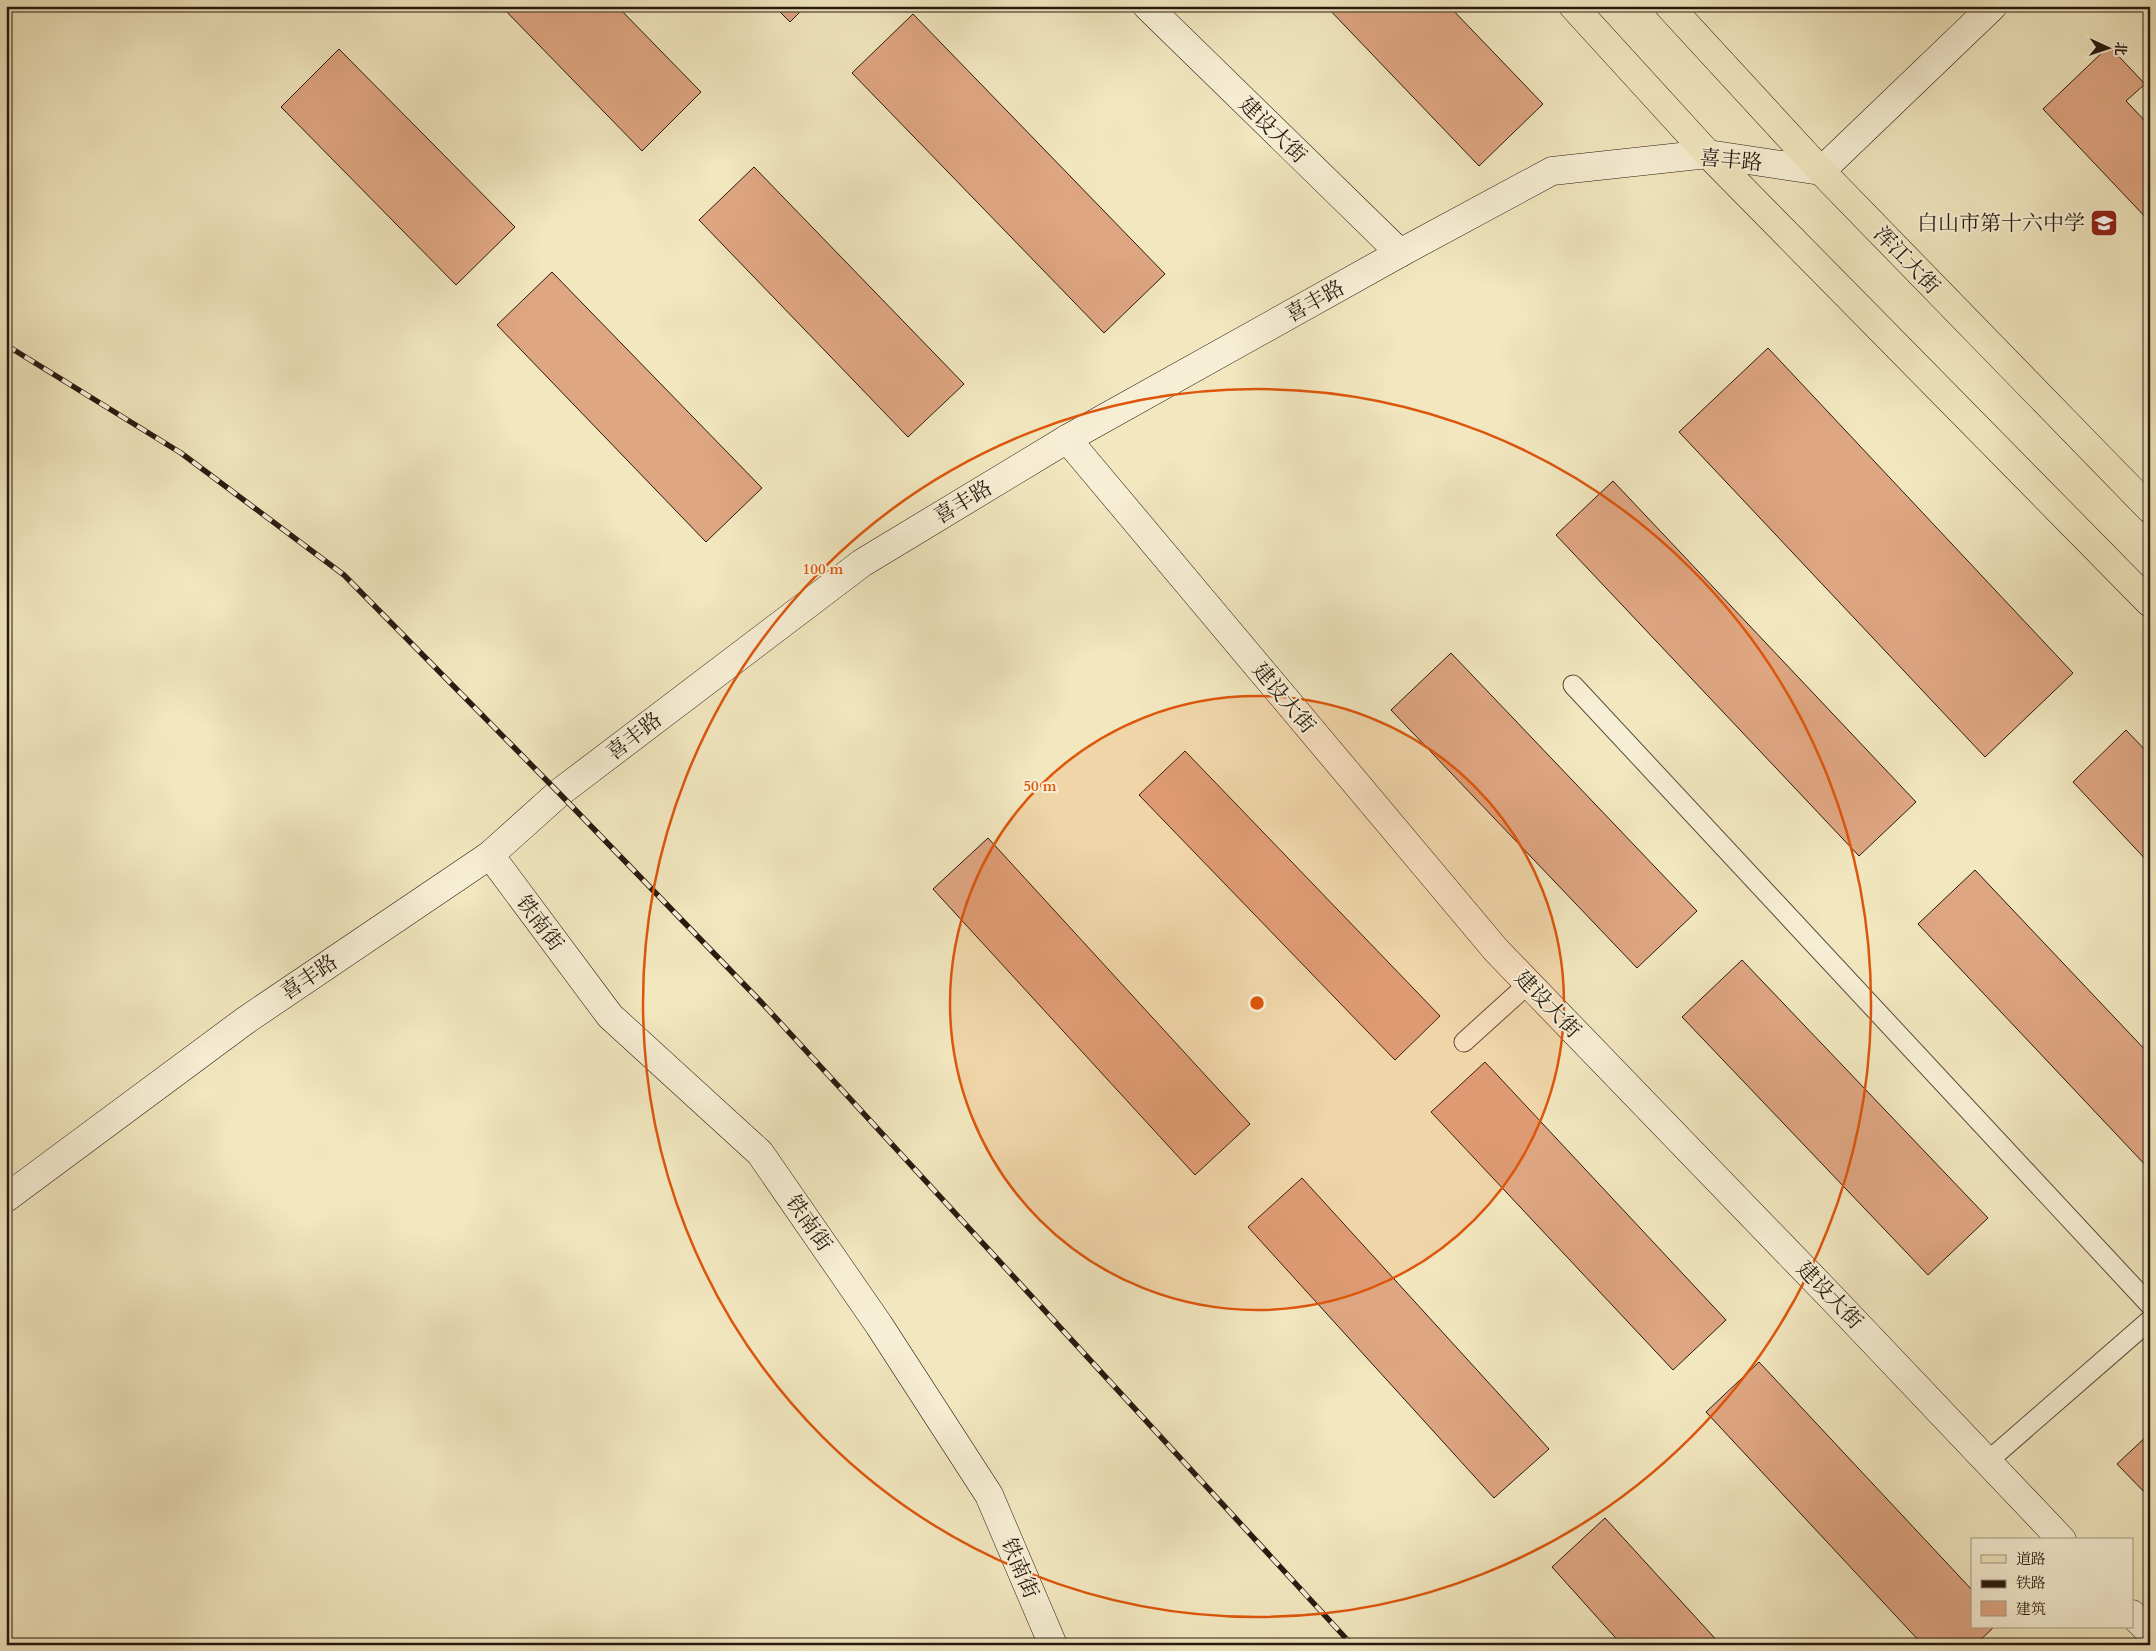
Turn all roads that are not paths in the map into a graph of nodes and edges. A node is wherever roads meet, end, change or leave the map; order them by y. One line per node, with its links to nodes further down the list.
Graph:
1 (1146, 6): 7 (street, 建设大街)
2 (1573, 6): 5 (main road)
3 (1669, 6): 6 (main road, 浑江大街)
4 (1993, 6): 6 (street)
5 (1708, 154): 6 (street, 喜丰路); 7 (street, 喜丰路); 10 (main road)
6 (1821, 171): 9 (main road, 浑江大街)
7 (1400, 253): 8 (street, 喜丰路)
8 (1067, 439): 12 (street, 喜丰路); 13 (street, 建设大街)
9 (2150, 509)
10 (2150, 603)
11 (1572, 685): 16 (lane)
12 (490, 855): 15 (street, 喜丰路); 22 (street, 铁南街)
13 (1528, 984): 14 (lane); 18 (street, 建设大街)
14 (1464, 1042)
15 (6, 1198)
16 (2150, 1305)
17 (2150, 1320): 18 (lane)
18 (1988, 1461): 19 (street, 建设大街)
19 (2060, 1538)
20 (2134, 1616): 21 (street)
21 (2150, 1632)
22 (1053, 1645)

